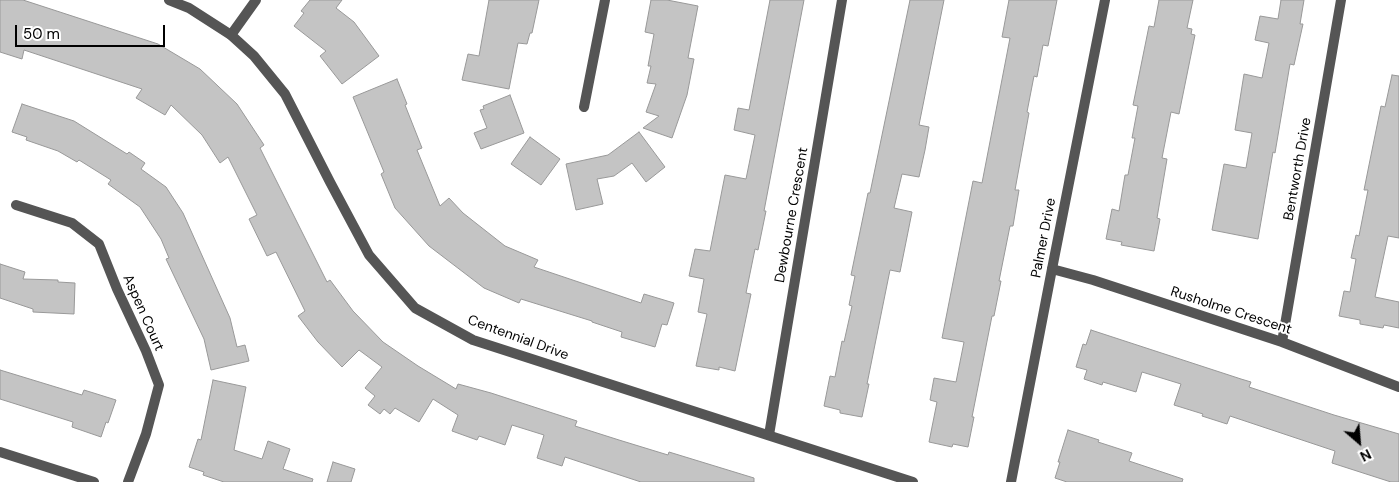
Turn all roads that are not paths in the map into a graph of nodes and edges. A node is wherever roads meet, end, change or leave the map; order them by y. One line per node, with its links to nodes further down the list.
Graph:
1 (169, 0): 7 (street, Centennial Drive)
2 (256, 0): 7 (street)
3 (605, 0): 8 (street)
4 (842, 0): 13 (street, Dewbourne Crescent)
5 (1105, 0): 10 (street, Palmer Drive)
6 (1342, 0): 11 (street, Bentworth Drive)
7 (231, 35): 13 (street, Centennial Drive)
8 (584, 107)
9 (16, 205): 16 (street, Aspen Court)
10 (1052, 268): 11 (street, Rusholme Crescent); 18 (street, Palmer Drive)
11 (1282, 342): 12 (street, Rusholme Crescent)
12 (1399, 386)
13 (769, 435): 17 (street, Centennial Drive)
14 (0, 452): 15 (street)
15 (94, 482)
16 (128, 482)
17 (913, 482)
18 (1011, 482)

